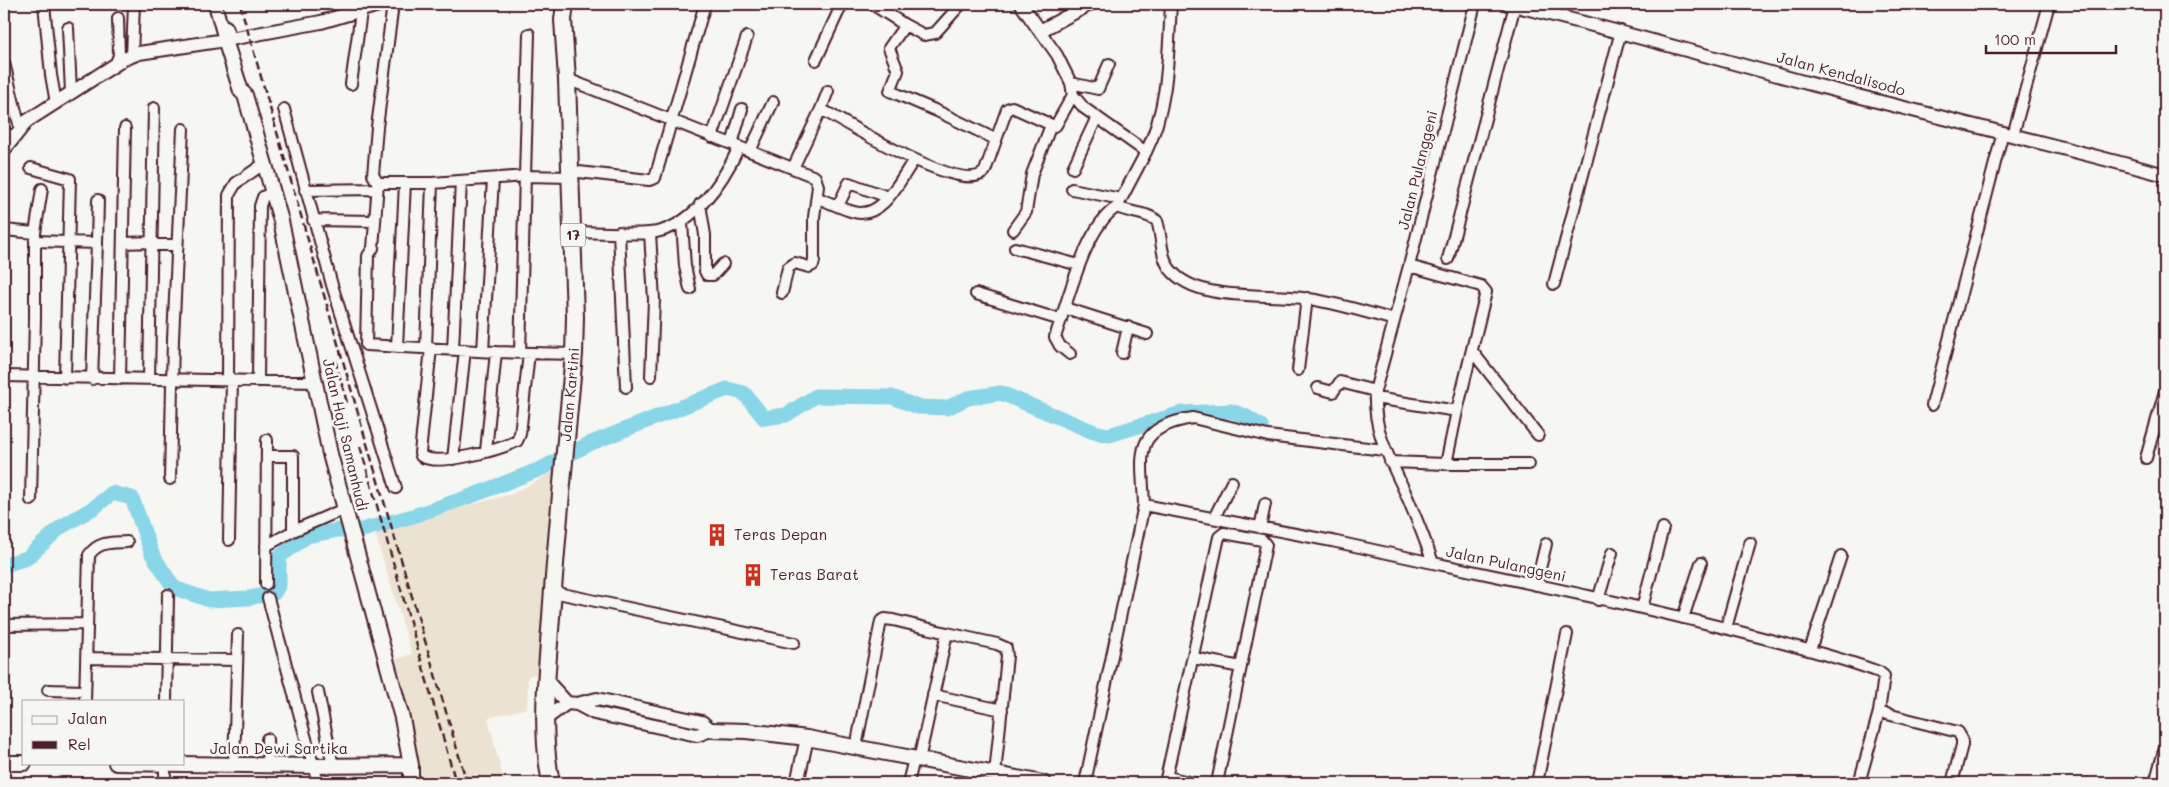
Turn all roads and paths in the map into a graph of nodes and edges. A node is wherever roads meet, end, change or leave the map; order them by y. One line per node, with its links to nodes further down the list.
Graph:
1 (44, 4): 40 (street)
2 (134, 4): 28 (street)
3 (215, 4): 26 (street)
4 (220, 4): 26 (street)
5 (382, 4): 16 (street)
6 (393, 4): 70 (street)
7 (705, 4): 46 (street)
8 (842, 4): 27 (street)
9 (872, 4): 20 (street)
10 (961, 4): 20 (street)
11 (1090, 4): 22 (street)
12 (1171, 4): 57 (street)
13 (1475, 4): 99 (street, Jalan Pulanggeni)
14 (2049, 4): 51 (street)
15 (1511, 5): 23 (street, Jalan Kendalisodo); 96 (street)
16 (367, 8): 26 (street); 35 (street)
17 (1024, 8): 22 (street)
18 (564, 10): 33 (highway, Jalan Kartini / 17)
19 (118, 18): 30 (street)
20 (905, 24): 53 (street)
21 (68, 28): 37 (street)
22 (1040, 31): 34 (street)
23 (1621, 31): 51 (street, Jalan Kendalisodo); 100 (street)
24 (528, 34): 65 (street)
25 (747, 37): 52 (street)
26 (228, 40): 28 (street); 59 (main road, Jalan Haji Samanhudi)
27 (820, 51)
28 (132, 56): 30 (street)
29 (4, 62): 32 (street)
30 (116, 63): 37 (street)
31 (1109, 64): 34 (street)
32 (5, 77): 50 (street)
33 (567, 79): 46 (street); 63 (highway, Jalan Kartini / 17)
34 (1071, 83): 38 (street)
35 (351, 84)
36 (828, 91): 44 (street)
37 (72, 92): 40 (street)
38 (1073, 95): 45 (street); 47 (street)
39 (773, 102): 56 (street)
40 (56, 103): 50 (street)
41 (154, 108): 93 (street)
42 (284, 109): 73 (street)
43 (742, 109): 54 (street)
44 (821, 109): 58 (street); 61 (street)
45 (1097, 117): 57 (street); 62 (street)
46 (672, 121): 52 (street); 63 (street)
47 (1051, 125): 53 (street); 85 (street)
48 (125, 128): 92 (street)
49 (183, 129): 94 (street)
50 (13, 133): 55 (street)
51 (2015, 135): 64 (street, Jalan Kendalisodo); 139 (street)
52 (712, 137): 54 (street)
53 (995, 140): 58 (street)
54 (736, 145): 56 (street); 79 (street)
55 (4, 150)
56 (750, 151): 61 (street)
57 (1146, 152): 78 (street)
58 (914, 160): 75 (street)
59 (265, 163): 74 (main road, Jalan Haji Samanhudi); 132 (street)
60 (31, 168): 90 (street)
61 (793, 168): 76 (street)
62 (1073, 168)
63 (570, 174): 65 (street); 86 (highway, Jalan Kartini / 17)
64 (2165, 174)
65 (526, 176): 66 (street); 119 (street)
66 (493, 179): 67 (street); 117 (street)
67 (461, 181): 69 (street); 114 (street)
68 (405, 183): 69 (street); 70 (street); 112 (street)
69 (432, 183): 113 (street)
70 (377, 186): 73 (street); 82 (street)
71 (42, 189): 89 (street)
72 (1072, 189): 78 (street)
73 (305, 190): 81 (street)
74 (273, 192): 133 (street); 134 (main road, Jalan Haji Samanhudi)
75 (888, 197): 80 (street); 80 (street)
76 (818, 198): 80 (street); 102 (street)
77 (98, 200): 91 (street)
78 (1119, 203): 98 (street); 104 (street)
79 (700, 204): 83 (street); 97 (street)
80 (838, 206)
81 (313, 220): 82 (street); 110 (street)
82 (375, 221): 111 (street)
83 (682, 223): 88 (street); 101 (street)
84 (4, 230): 89 (street)
85 (1013, 230)
86 (572, 232): 87 (street); 121 (highway, Jalan Kartini / 17)
87 (618, 232): 88 (street); 135 (street)
88 (650, 233): 125 (street)
89 (35, 237): 90 (street); 126 (street)
90 (68, 241): 91 (street); 127 (street)
91 (97, 243): 129 (street)
92 (123, 243): 93 (street); 130 (street)
93 (153, 243): 94 (street); 131 (street)
94 (176, 245): 128 (street)
95 (1015, 248): 98 (street)
96 (1448, 259)
97 (723, 264)
98 (1079, 265): 105 (street)
99 (1409, 266): 107 (street, Jalan Pulanggeni); 116 (street)
100 (1554, 284)
101 (690, 289)
102 (782, 292)
103 (976, 294): 106 (street)
104 (1307, 298): 107 (street); 123 (street)
105 (1066, 308): 106 (street); 108 (street)
106 (1061, 320): 122 (street)
107 (1394, 320): 138 (street, Jalan Pulanggeni)
108 (1128, 327): 109 (street); 120 (street)
109 (1147, 334)
110 (350, 345): 111 (street); 152 (street)
111 (366, 345): 112 (street)
112 (397, 347): 113 (street)
113 (428, 348): 114 (street); 148 (street)
114 (454, 349): 115 (street)
115 (465, 350): 117 (street); 148 (street)
116 (1472, 351): 140 (street); 141 (street)
117 (483, 352): 118 (street)
118 (496, 352): 119 (street); 143 (street)
119 (524, 353): 121 (street); 143 (street)
120 (1122, 353)
121 (574, 354): 172 (highway, Jalan Kartini / 17)
122 (1070, 354)
123 (1298, 370)
124 (4, 376): 126 (street)
125 (651, 376)
126 (34, 377): 127 (street); 153 (street)
127 (66, 378): 129 (street)
128 (172, 378): 131 (street); 132 (street); 150 (street)
129 (92, 379): 130 (street)
130 (120, 379): 131 (street)
131 (149, 379)
132 (230, 379): 133 (street); 161 (street)
133 (258, 381): 134 (street)
134 (316, 382): 156 (main road, Jalan Haji Samanhudi)
135 (626, 387)
136 (1318, 388): 138 (street)
137 (2165, 391): 146 (street)
138 (1375, 394): 140 (street); 145 (street, Jalan Pulanggeni)
139 (1932, 405)
140 (1456, 411): 147 (street)
141 (1538, 435)
142 (268, 440): 144 (street)
143 (486, 451): 148 (street)
144 (267, 456): 160 (street); 165 (street)
145 (1388, 458): 147 (street); 155 (street); 168 (street, Jalan Pulanggeni)
146 (2146, 458)
147 (1447, 459): 149 (street)
148 (453, 460)
149 (1529, 464)
150 (170, 479)
151 (1232, 482): 157 (street)
152 (396, 488)
153 (31, 500)
154 (1265, 504): 158 (street)
155 (1144, 506): 157 (street); 228 (street)
156 (344, 509): 160 (street); 214 (main road, Jalan Haji Samanhudi)
157 (1214, 518): 158 (street)
158 (1260, 528): 168 (street)
159 (1663, 528): 176 (street)
160 (293, 531): 165 (street)
161 (229, 540)
162 (127, 542): 178 (street)
163 (1750, 543): 180 (street)
164 (1546, 544): 171 (street)
165 (266, 546): 170 (street)
166 (1612, 554): 175 (street)
167 (1841, 556): 185 (street)
168 (1433, 563): 171 (street, Jalan Pulanggeni)
169 (1702, 563): 177 (street)
170 (266, 584)
171 (1536, 586): 175 (street, Jalan Pulanggeni)
172 (552, 592): 184 (street); 191 (highway, Jalan Kartini / 17)
173 (168, 595): 188 (street)
174 (268, 598): 216 (street)
175 (1598, 600): 176 (street, Jalan Pulanggeni)
176 (1642, 608): 177 (street, Jalan Pulanggeni)
177 (1684, 618): 180 (street, Jalan Pulanggeni)
178 (87, 624): 179 (street); 186 (street)
179 (4, 626)
180 (1726, 628): 185 (street, Jalan Pulanggeni)
181 (947, 633): 194 (street); 199 (street); 206 (street)
182 (1567, 634): 231 (street)
183 (238, 635): 189 (street)
184 (794, 643)
185 (1810, 650): 200 (street, Jalan Pulanggeni)
186 (86, 658): 188 (street); 195 (street)
187 (1194, 658): 190 (street); 190 (street); 219 (street)
188 (167, 660): 189 (street); 197 (street)
189 (237, 660): 213 (street)
190 (1242, 667): 230 (street)
191 (546, 680): 198 (street); 202 (highway, Jalan Kartini / 17)
192 (48, 690): 195 (street)
193 (318, 692): 217 (street)
194 (933, 695): 199 (street); 208 (street)
195 (85, 696)
196 (597, 699): 198 (street); 201 (street); 203 (street)
197 (166, 700)
198 (572, 704): 201 (street); 202 (street)
199 (1002, 710): 218 (street)
200 (1879, 712): 232 (street, Jalan Pulanggeni); 233 (street)
201 (594, 713): 203 (street)
202 (544, 720): 211 (highway, Jalan Kartini / 17)
203 (711, 730): 204 (main road)
204 (807, 738): 206 (main road); 225 (street)
205 (266, 739): 215 (street)
206 (856, 747): 208 (main road)
207 (2165, 748): 234 (street)
208 (916, 759): 218 (main road); 226 (street)
209 (4, 763): 210 (main road)
210 (22, 763)
211 (547, 763): 223 (highway, Jalan Kartini / 17); 224 (street)
212 (165, 764): 213 (main road, Jalan Dewi Sartika); 220 (street)
213 (234, 765): 215 (main road, Jalan Dewi Sartika)
214 (411, 765): 217 (main road, Jalan Dewi Sartika); 222 (main road, Jalan Haji Samanhudi)
215 (268, 766): 216 (main road, Jalan Dewi Sartika)
216 (313, 766): 217 (main road, Jalan Dewi Sartika); 221 (street)
217 (333, 766)
218 (995, 774): 227 (main road)
219 (1166, 780): 229 (street)
220 (164, 783)
221 (318, 783)
222 (411, 783)
223 (551, 783)
224 (558, 783)
225 (796, 783)
226 (908, 783)
227 (1043, 783)
228 (1085, 783)
229 (1194, 783)
230 (1217, 783)
231 (1537, 783)
232 (1859, 783)
233 (1952, 783)
234 (2155, 783)

